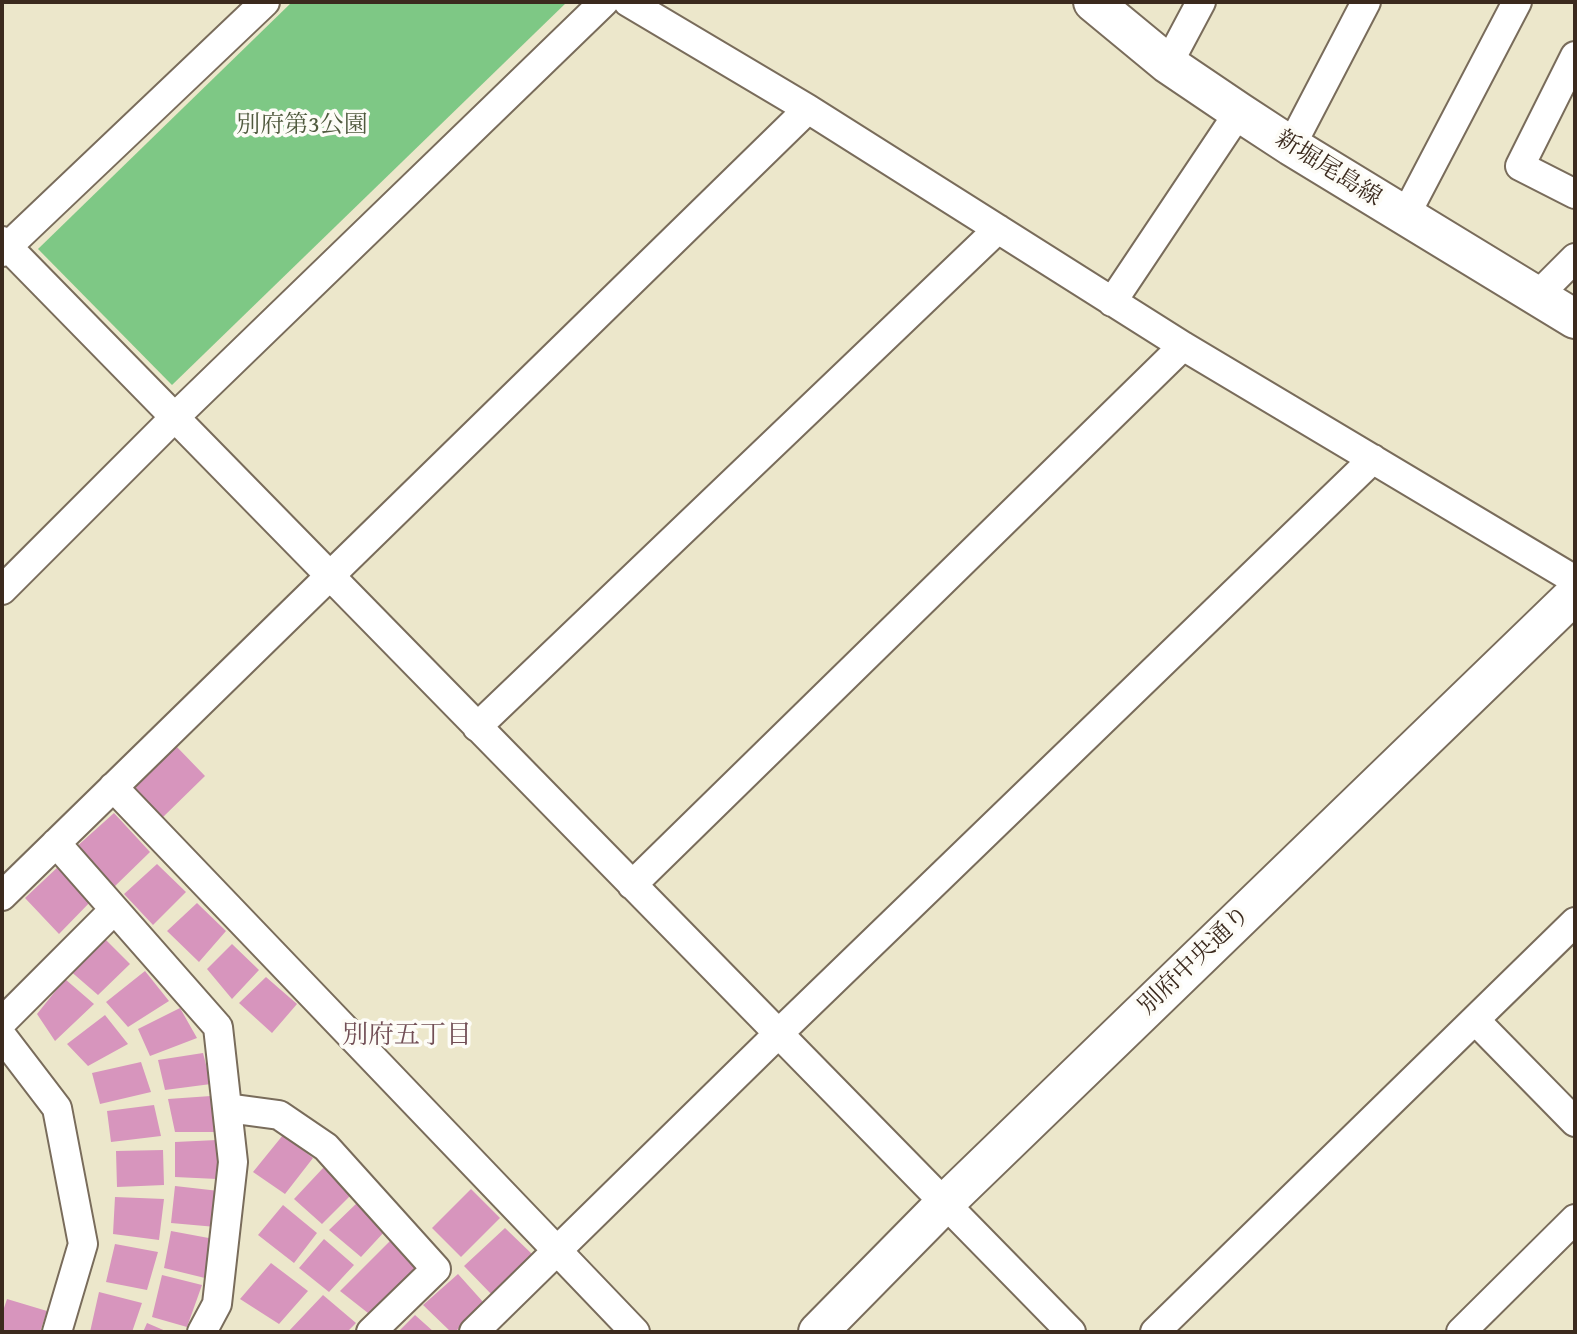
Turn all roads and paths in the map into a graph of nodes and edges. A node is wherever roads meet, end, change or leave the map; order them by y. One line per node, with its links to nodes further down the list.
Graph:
1 (265, 2): 16 (street)
2 (604, 2): 22 (street)
3 (628, 2): 10 (street)
4 (1093, 2): 9 (street, 新堀尾島線)
5 (1201, 2): 9 (street)
6 (1366, 2): 12 (street)
7 (1517, 2): 14 (street)
8 (1575, 56): 13 (street)
9 (1168, 64): 11 (street, 新堀尾島線)
10 (808, 109): 15 (street); 24 (street)
11 (1239, 112): 12 (street, 新堀尾島線); 19 (street)
12 (1291, 146): 14 (street, 新堀尾島線)
13 (1575, 194)
14 (1405, 216): 18 (street, 新堀尾島線)
15 (998, 229): 19 (street); 28 (street)
16 (4, 246): 22 (street)
17 (1575, 258): 18 (street)
18 (1537, 296): 20 (street, 新堀尾島線)
19 (1112, 302): 21 (street)
20 (1575, 319)
21 (1183, 346): 23 (street); 31 (street)
22 (174, 418): 24 (street); 26 (street)
23 (1373, 459): 25 (street); 37 (street)
24 (329, 576): 28 (street); 29 (street)
25 (1575, 580)
26 (2, 590)
27 (1575, 594): 41 (street, 別府中央通り)
28 (477, 727): 31 (street)
29 (113, 787): 30 (street); 43 (street)
30 (56, 843): 32 (street); 33 (street)
31 (632, 885): 37 (street)
32 (2, 896)
33 (114, 910): 36 (street); 39 (street)
34 (1575, 922): 35 (street)
35 (1475, 1020): 40 (street); 51 (street)
36 (2, 1022)
37 (778, 1034): 41 (street); 43 (street)
38 (2, 1036): 44 (street)
39 (227, 1108): 45 (street); 46 (street)
40 (1575, 1122)
41 (944, 1204): 49 (street, 別府中央通り); 50 (street)
42 (1575, 1219): 52 (street)
43 (556, 1250): 47 (street); 48 (street)
44 (57, 1332)
45 (202, 1332)
46 (371, 1332)
47 (474, 1332)
48 (635, 1332)
49 (818, 1332)
50 (1071, 1332)
51 (1155, 1332)
52 (1461, 1332)

